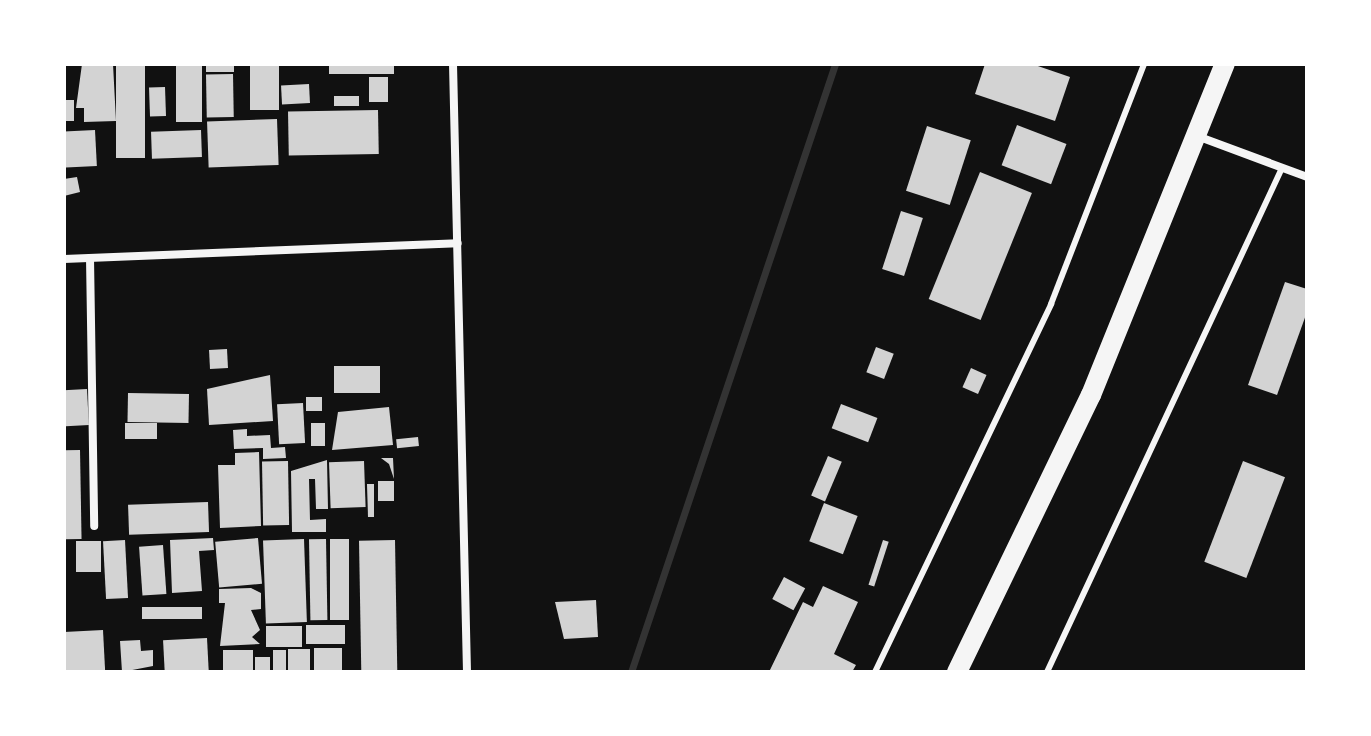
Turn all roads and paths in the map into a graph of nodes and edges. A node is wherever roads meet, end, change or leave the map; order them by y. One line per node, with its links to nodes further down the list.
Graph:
1 (453, 64): 7 (street)
2 (1144, 64): 12 (lane)
3 (1225, 64): 4 (highway)
4 (1197, 136): 5 (street); 13 (highway)
5 (1282, 168): 6 (street); 14 (lane)
6 (1307, 177)
7 (458, 243): 8 (street); 11 (street)
8 (90, 258): 9 (street); 10 (street)
9 (64, 259)
10 (94, 526)
11 (467, 672)
12 (875, 672)
13 (957, 672)
14 (1047, 672)

